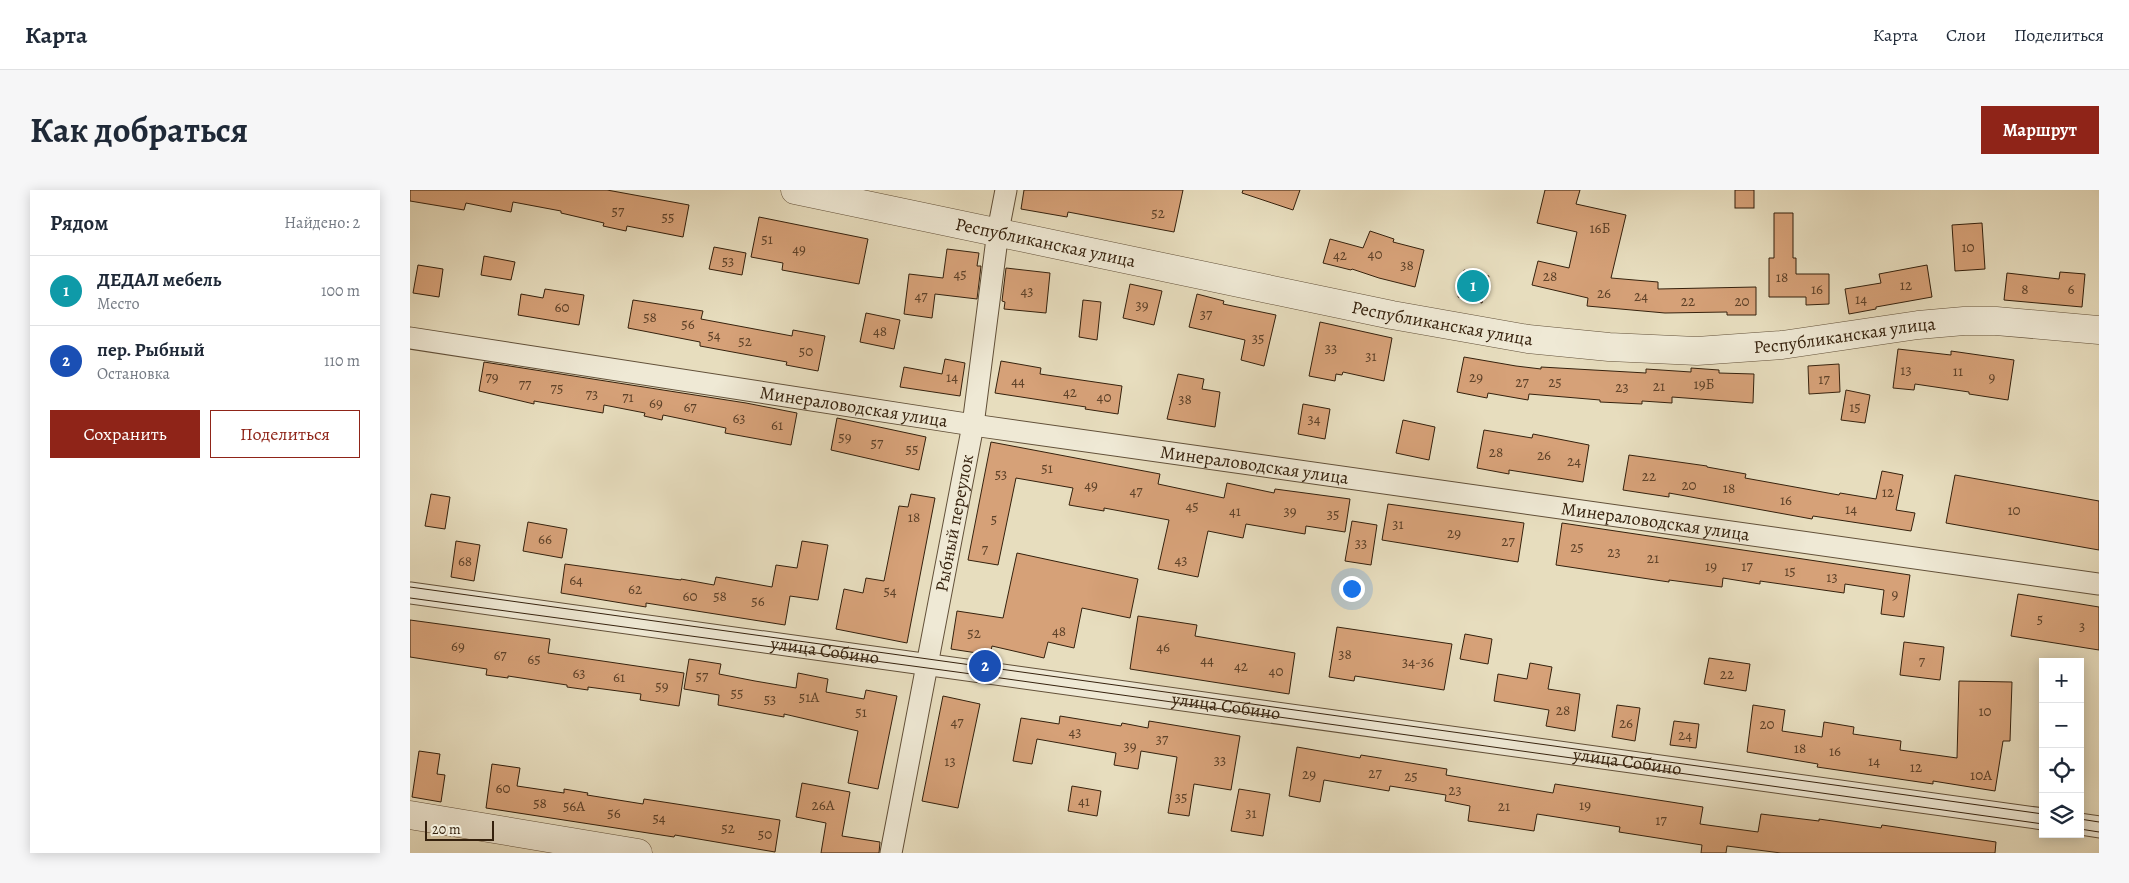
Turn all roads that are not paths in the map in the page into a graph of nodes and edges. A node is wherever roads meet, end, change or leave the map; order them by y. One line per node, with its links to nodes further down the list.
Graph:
1 (795, 190): 3 (street, Республиканская улица)
2 (1006, 190): 3 (street, Рыбный переулок)
3 (998, 231): 4 (street, Республиканская улица); 6 (street, Рыбный переулок)
4 (2099, 330)
5 (410, 338): 6 (street, Минераловодская улица)
6 (974, 424): 7 (street, Минераловодская улица); 9 (street, Рыбный переулок)
7 (2099, 584)
8 (410, 592): 9 (street, улица Собино)
9 (927, 664): 11 (street, улица Собино); 15 (street, Рыбный переулок)
10 (410, 815): 14 (street)
11 (2039, 818)
12 (2084, 825): 13 (street)
13 (2099, 827)
14 (638, 853)
15 (891, 853)

